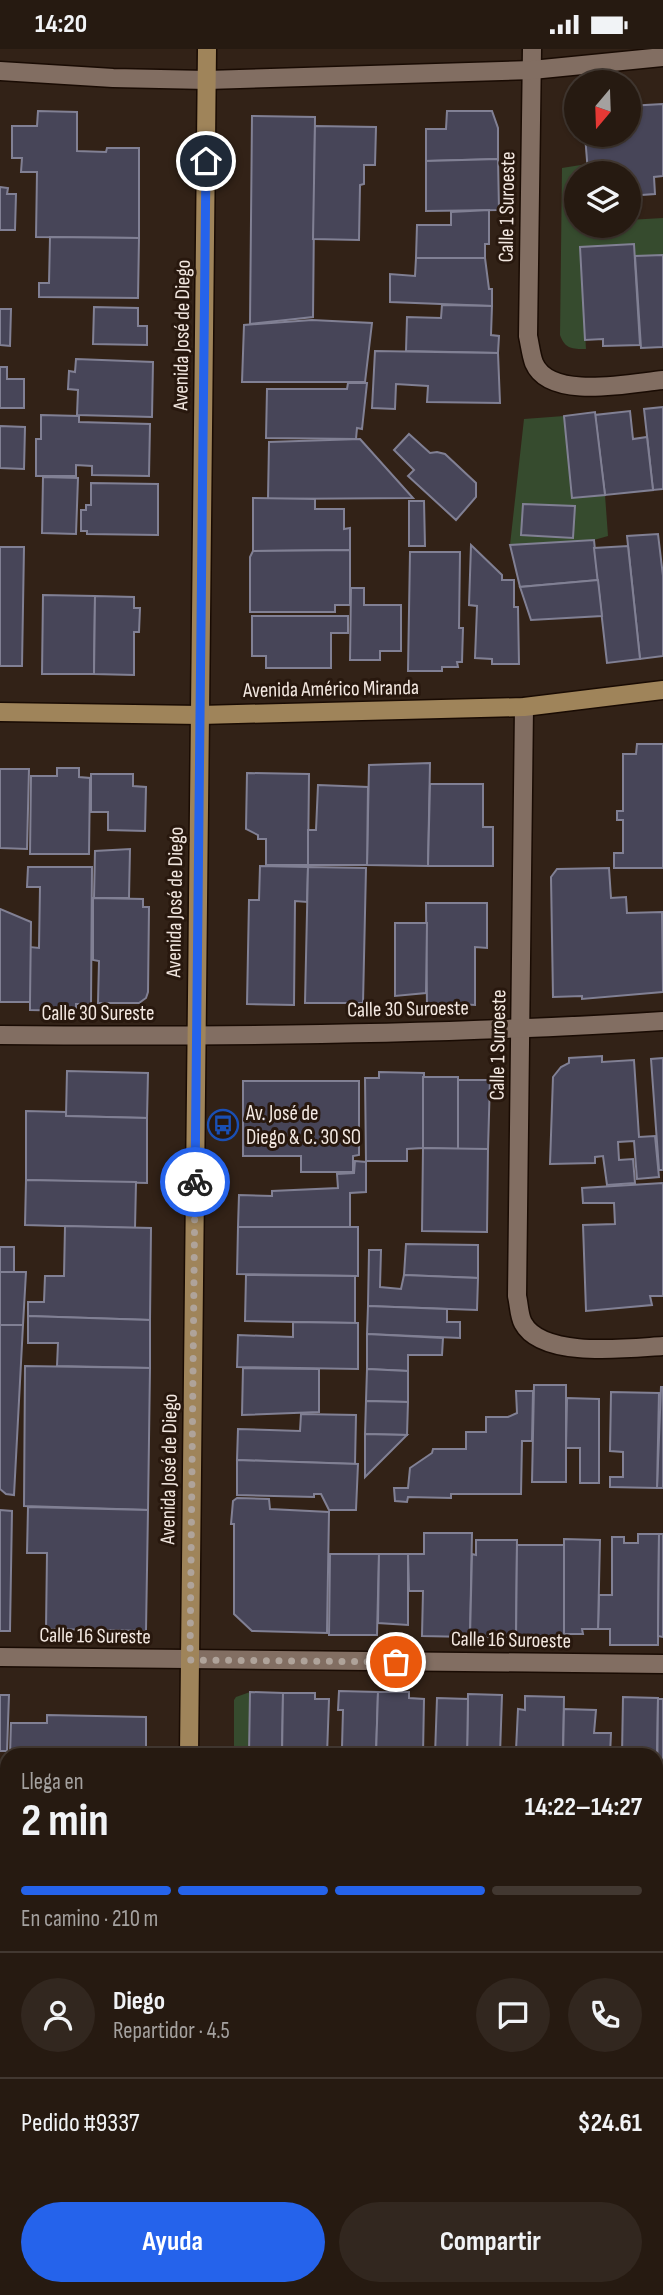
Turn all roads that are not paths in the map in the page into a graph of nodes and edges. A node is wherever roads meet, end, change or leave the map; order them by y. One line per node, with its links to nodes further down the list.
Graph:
1 (208, 49): 6 (main road, Avenida José de Diego)
2 (532, 49): 4 (street, Calle 1 Suroeste)
3 (663, 57): 4 (street)
4 (532, 69): 6 (street); 7 (street, Calle 1 Suroeste)
5 (0, 71): 6 (street)
6 (207, 80): 11 (main road, Avenida José de Diego)
7 (663, 380)
8 (663, 691): 9 (main road, Avenida Américo Miranda)
9 (524, 707): 11 (main road, Avenida Américo Miranda); 13 (street, Calle 1 Suroeste)
10 (0, 712): 11 (main road, Avenida Américo Miranda)
11 (200, 715): 15 (main road, Avenida José de Diego)
12 (663, 1021): 13 (street, Calle 30 Suroeste)
13 (522, 1030): 15 (street, Calle 30 Suroeste); 16 (street, Calle 1 Suroeste)
14 (0, 1035): 15 (street, Calle 30 Sureste)
15 (196, 1037): 18 (main road, Avenida José de Diego)
16 (663, 1346)
17 (0, 1657): 18 (street, Calle 16 Sureste)
18 (190, 1660): 19 (street, Calle 16 Suroeste); 20 (main road, Avenida José de Diego)
19 (663, 1664)
20 (189, 1748)

